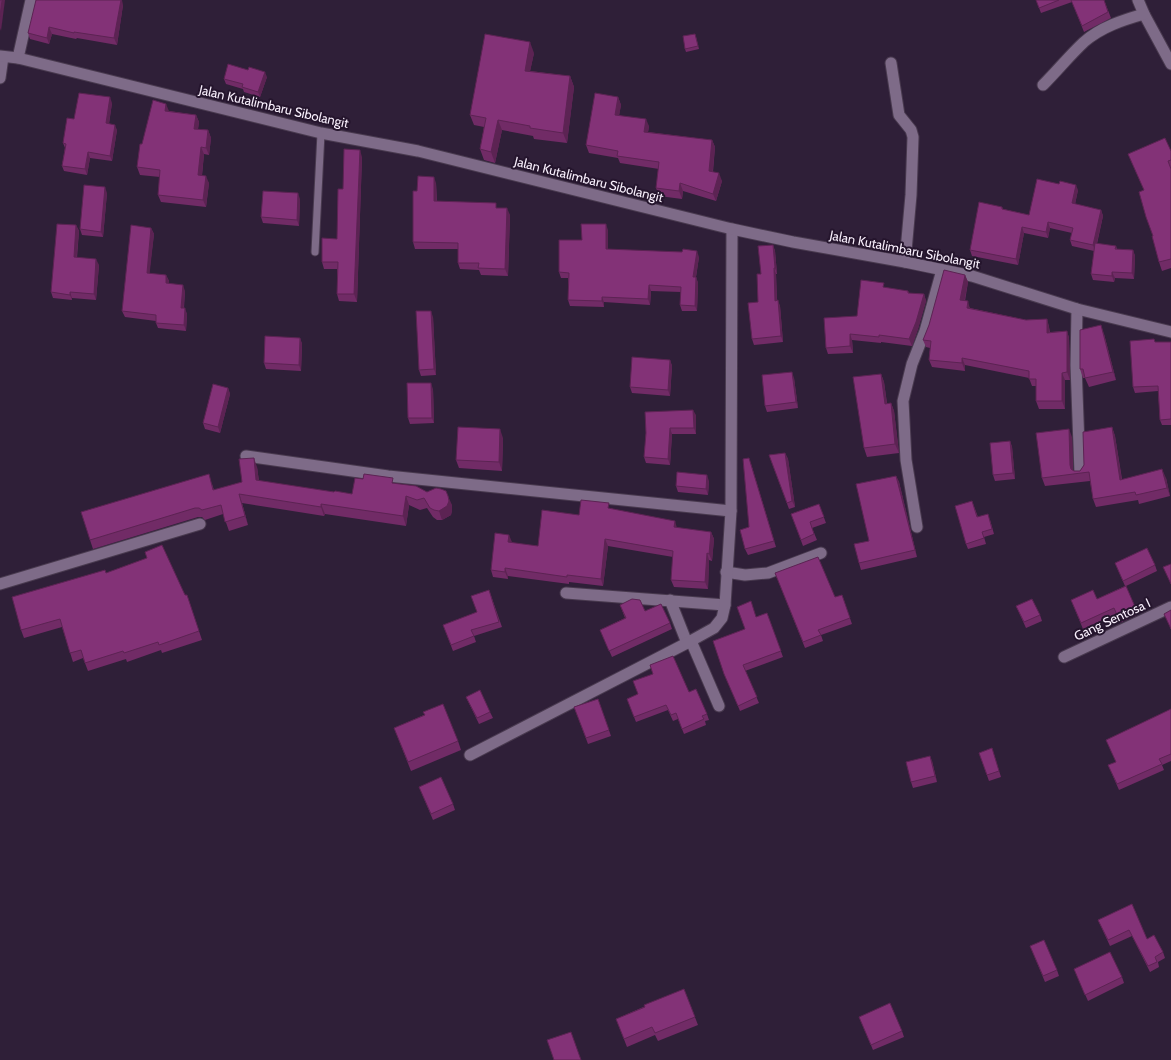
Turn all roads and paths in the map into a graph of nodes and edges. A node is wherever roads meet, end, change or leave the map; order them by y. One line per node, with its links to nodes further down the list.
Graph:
1 (31, 0): 5 (street)
2 (1138, 0): 3 (street)
3 (1144, 14): 7 (street); 9 (street)
4 (2, 56): 5 (street, Jalan Kutalimbaru Sibolangit); 8 (street)
5 (18, 58): 10 (street, Jalan Kutalimbaru Sibolangit)
6 (891, 63): 13 (street)
7 (1171, 64)
8 (0, 78)
9 (1043, 85)
10 (321, 133): 11 (street, Jalan Kutalimbaru Sibolangit); 12 (lane)
11 (732, 228): 13 (street, Jalan Kutalimbaru Sibolangit); 19 (street)
12 (315, 252)
13 (905, 262): 14 (street, Jalan Kutalimbaru Sibolangit)
14 (942, 270): 15 (street, Jalan Kutalimbaru Sibolangit); 21 (street)
15 (1077, 309): 16 (street, Jalan Kutalimbaru Sibolangit); 18 (street)
16 (1171, 332)
17 (246, 456): 19 (street)
18 (1080, 473)
19 (731, 512): 23 (street)
20 (200, 524): 24 (street)
21 (917, 527)
22 (822, 553): 23 (street)
23 (726, 572): 27 (street)
24 (0, 584)
25 (566, 593): 26 (street)
26 (670, 600): 27 (street); 29 (street)
27 (725, 605): 29 (street)
28 (1171, 608): 30 (street, Gang Sentosa I)
29 (689, 642): 31 (street); 32 (street)
30 (1064, 657)
31 (719, 706)
32 (470, 755)

